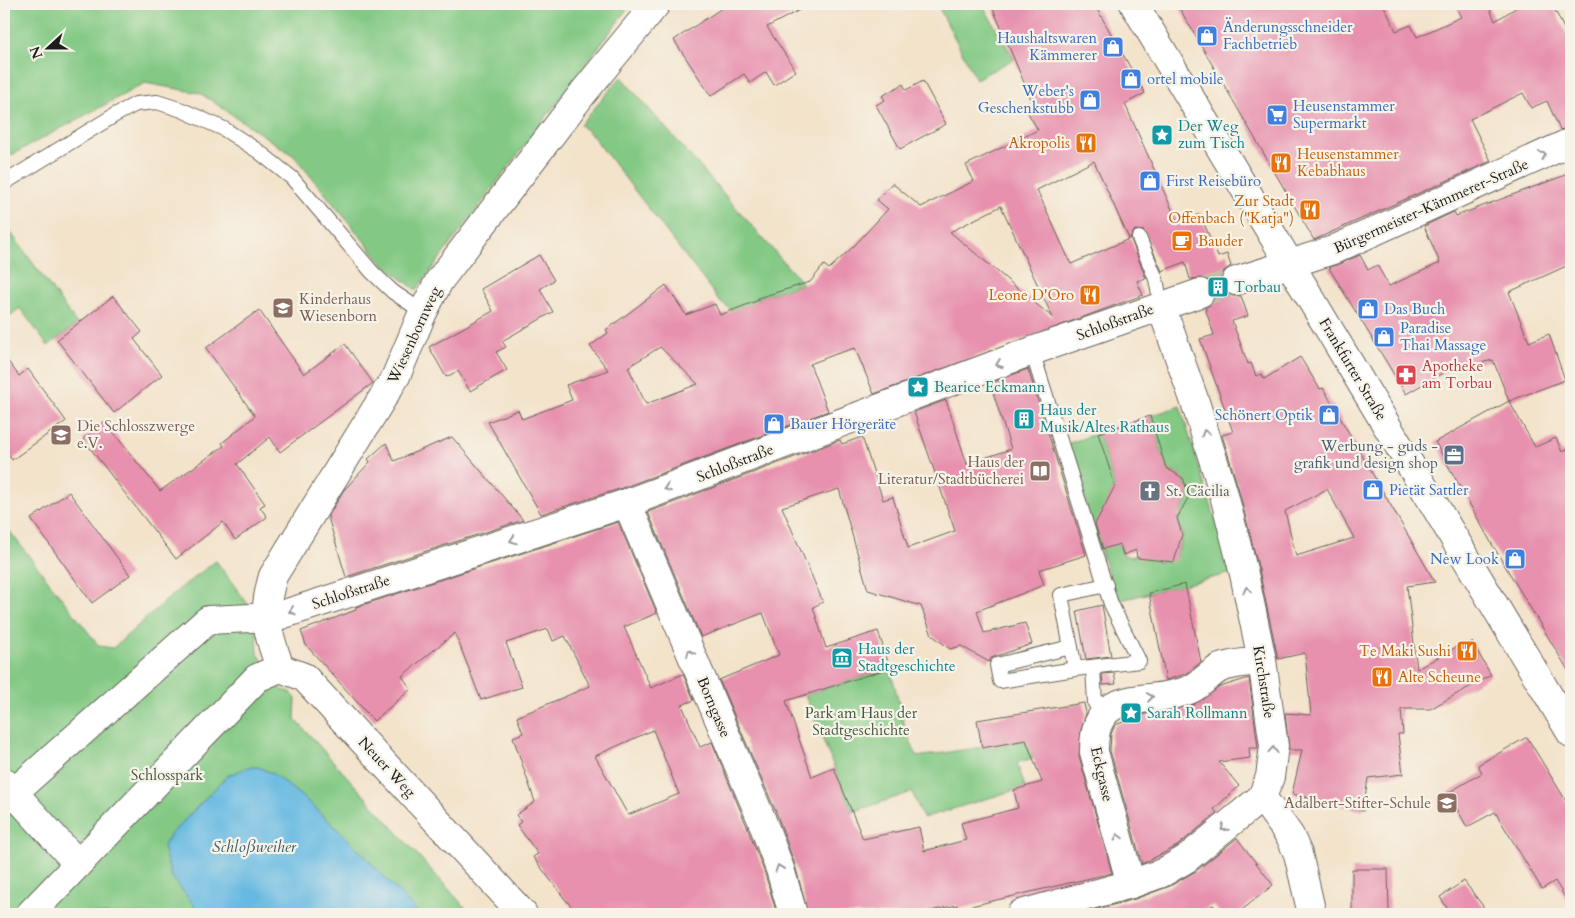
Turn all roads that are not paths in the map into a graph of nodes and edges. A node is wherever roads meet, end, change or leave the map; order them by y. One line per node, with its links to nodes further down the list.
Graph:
1 (656, 4): 10 (street, Wiesenbornweg)
2 (1134, 4): 6 (street, Frankfurter Straße)
3 (1571, 142): 6 (street, Bürgermeister-Kämmerer-Straße, one-way to 3)
4 (4, 183): 10 (lane)
5 (1139, 238): 9 (lane)
6 (1290, 265): 7 (street); 21 (street, Frankfurter Straße)
7 (1236, 282)
8 (1200, 293): 9 (street, Schloßstraße)
9 (1160, 306): 11 (street, Schloßstraße); 16 (street, Kirchstraße, one-way to 9)
10 (423, 312): 14 (street, Wiesenbornweg)
11 (1032, 351): 12 (street, Schloßstraße, one-way to 12); 13 (lane)
12 (627, 503): 14 (street, Schloßstraße, one-way to 14); 28 (street, Borngasse, one-way to 12)
13 (1106, 585): 15 (lane); 17 (lane)
14 (265, 617): 18 (street); 22 (street, Schloßstraße)
15 (1071, 647): 19 (lane); 19 (lane)
16 (1262, 660): 20 (street, one-way to 16); 23 (street, Kirchstraße, one-way to 16)
17 (1093, 667): 19 (lane); 20 (lane)
18 (280, 668): 24 (street); 27 (street, Neuer Weg)
19 (1075, 669)
20 (1102, 716): 25 (street, Eckgasse, one-way to 20)
21 (1571, 733)
22 (7, 792): 24 (street)
23 (1262, 797): 25 (street, one-way to 25); 30 (street)
24 (78, 864): 26 (street)
25 (1131, 884): 29 (street)
26 (30, 914)
27 (523, 914)
28 (793, 914)
29 (1021, 914)
30 (1312, 914)

